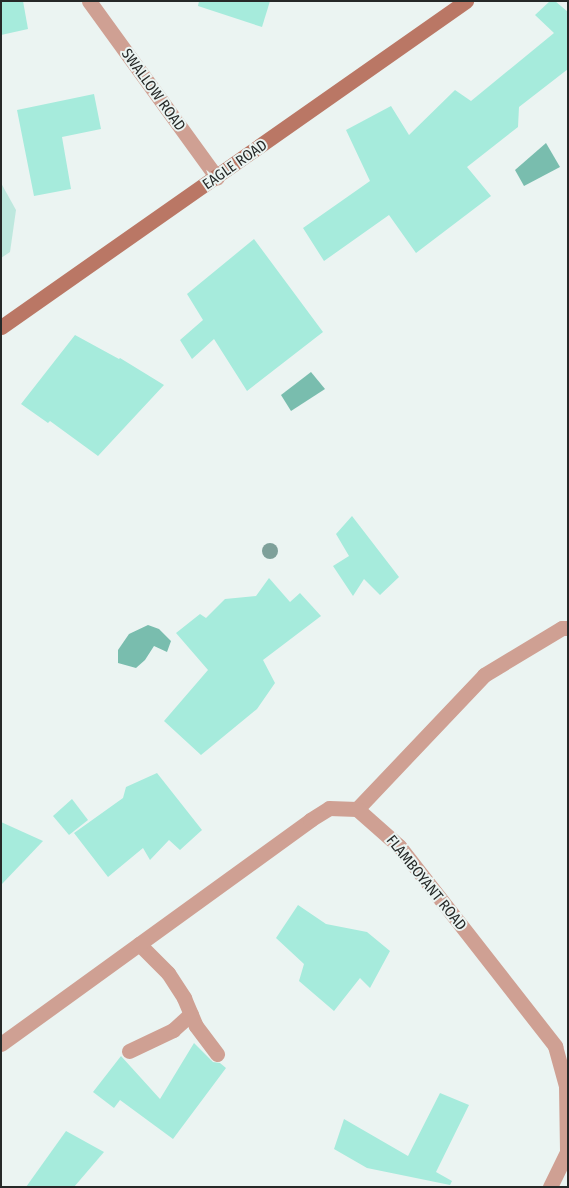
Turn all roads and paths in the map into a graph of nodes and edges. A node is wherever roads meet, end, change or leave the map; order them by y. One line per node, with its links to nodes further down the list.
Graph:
1 (89, 1): 3 (street, SWALLOW ROAD)
2 (466, 1): 3 (street, EAGLE ROAD)
3 (217, 178): 4 (street, EAGLE ROAD)
4 (1, 327)
5 (568, 628): 6 (street)
6 (357, 809): 7 (street); 12 (street, FLAMBOYANT ROAD)
7 (139, 944): 8 (street); 9 (street)
8 (191, 1014): 10 (street); 11 (street)
9 (1, 1044)
10 (129, 1052)
11 (216, 1054)
12 (567, 1086): 13 (street, FLAMBOYANT ROAD)
13 (550, 1187)

